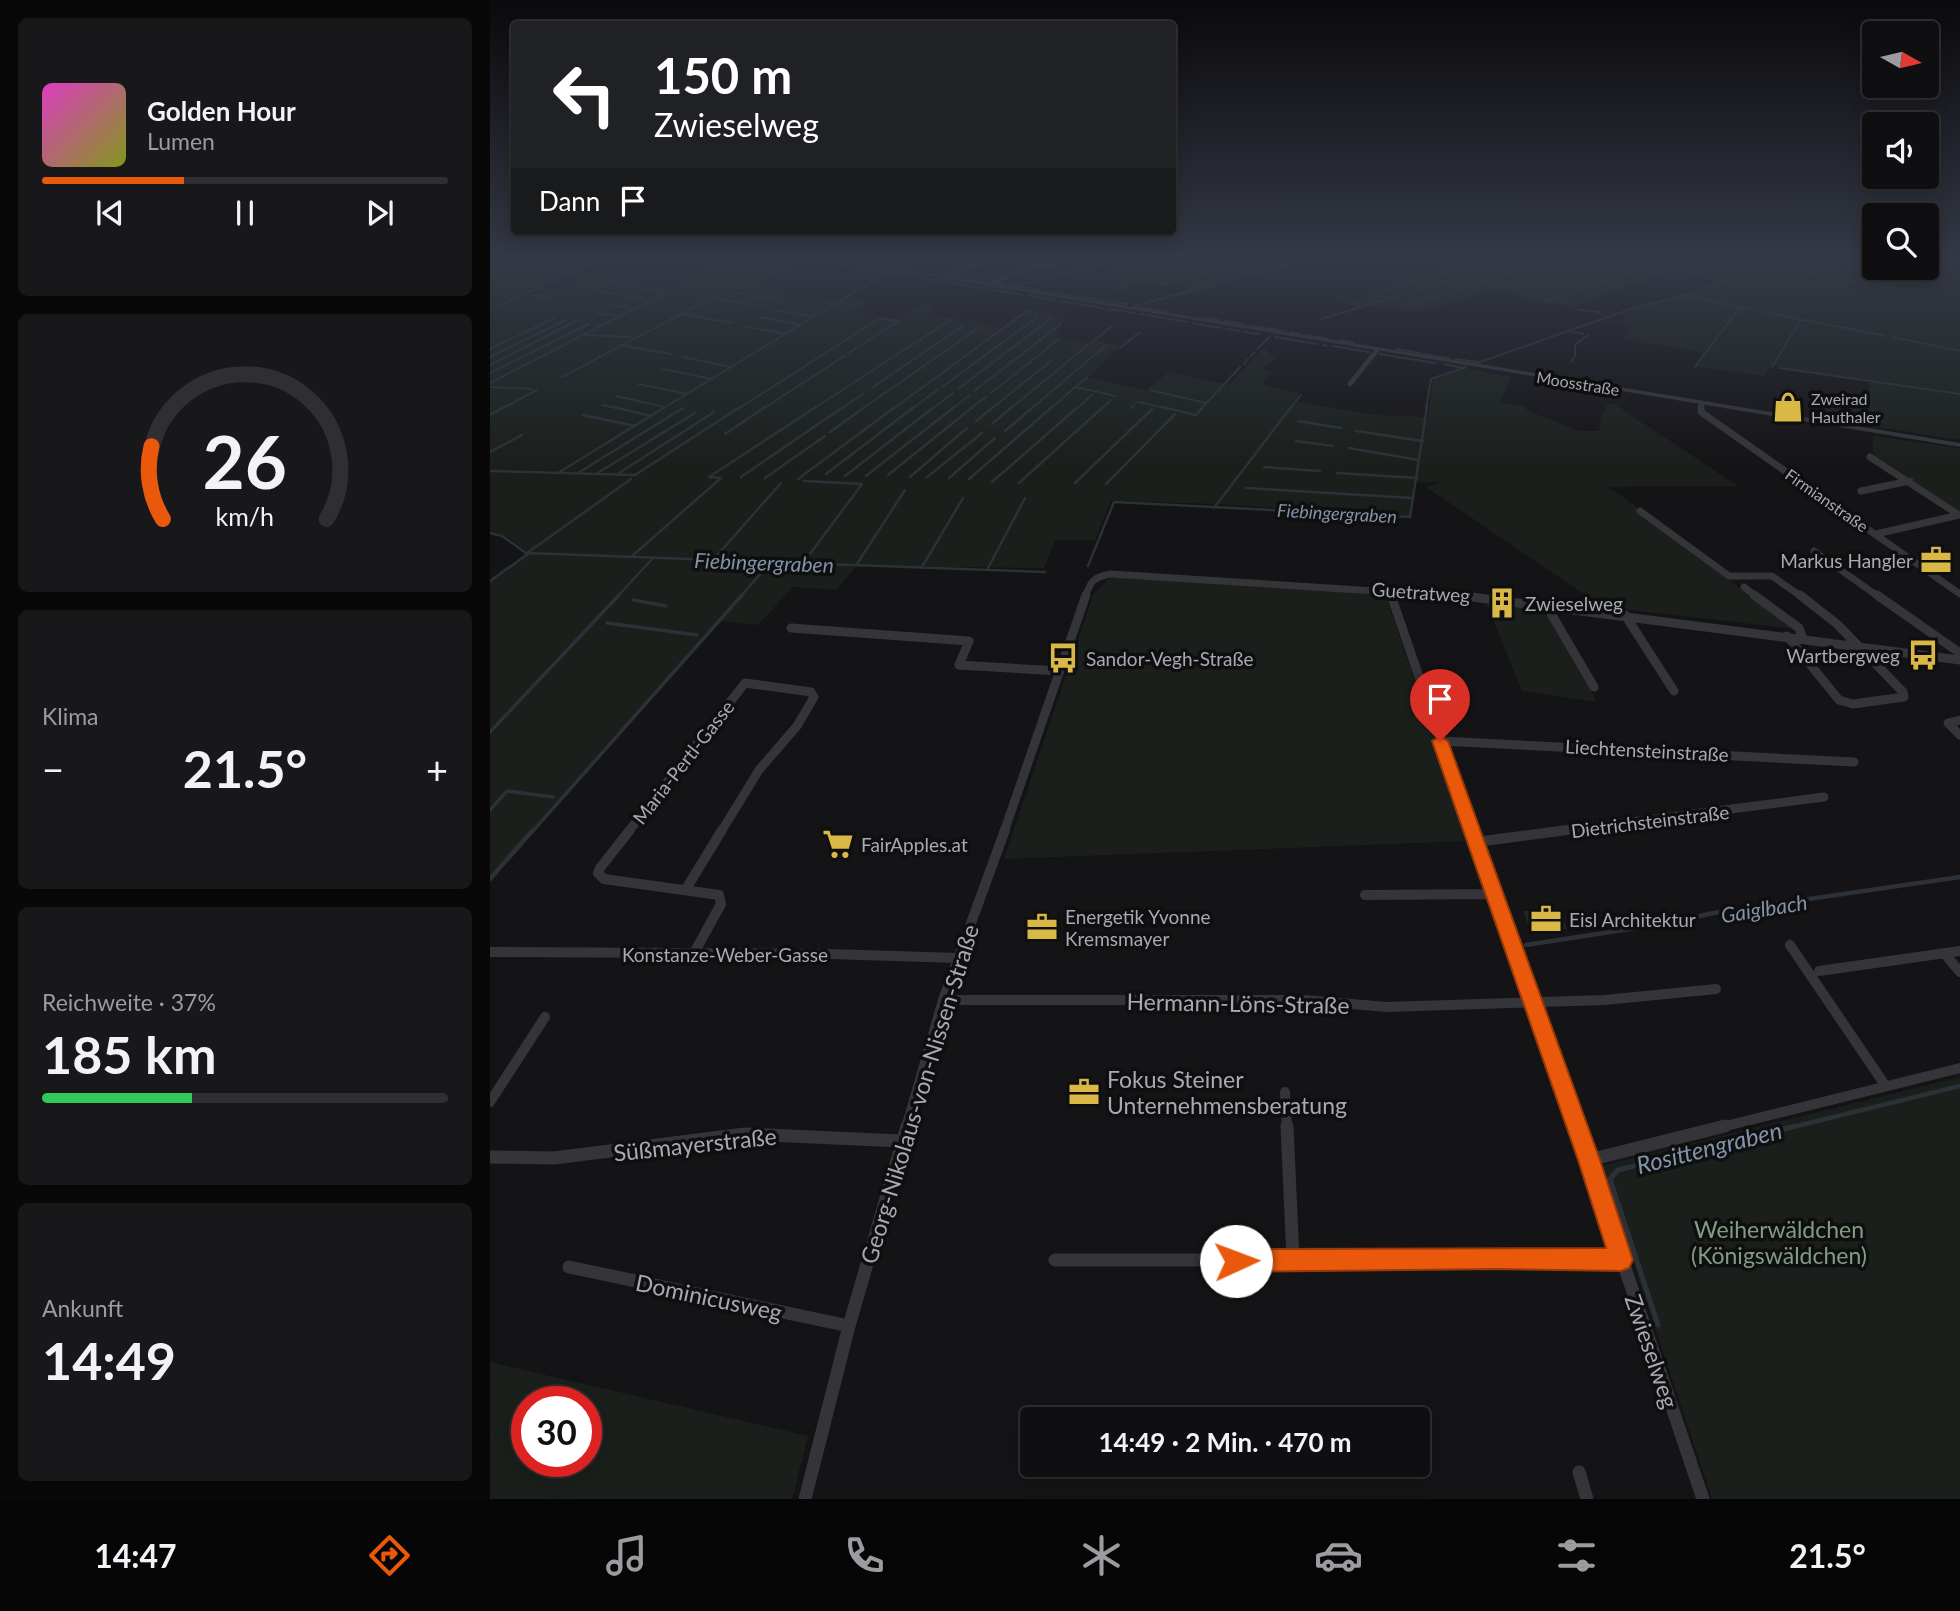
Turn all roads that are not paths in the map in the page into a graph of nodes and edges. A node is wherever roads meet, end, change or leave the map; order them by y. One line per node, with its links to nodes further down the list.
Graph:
1 (1251, 329): 2 (street, Moosstraße)
2 (1377, 350): 3 (street); 4 (street, Moosstraße)
3 (1350, 384)
4 (1701, 403): 5 (street, Moosstraße); 10 (street, Firmianstraße)
5 (1960, 445)
6 (1870, 457): 7 (street)
7 (1910, 481): 8 (street); 10 (street)
8 (1861, 491)
9 (1640, 512): 21 (street)
10 (1876, 534): 15 (street, Firmianstraße)
11 (1814, 551): 22 (street)
12 (1095, 577): 14 (street, Guetratweg); 24 (street, Georg-Nikolaus-von-Nissen-Straße)
13 (1744, 587): 20 (street)
14 (1389, 590): 16 (street, Guetratweg); 29 (street, Zwieselweg)
15 (1960, 594)
16 (1546, 605): 17 (street, Guetratweg); 25 (street)
17 (1625, 615): 19 (street, Guetratweg); 26 (street)
18 (790, 628): 24 (street)
19 (1787, 636): 20 (street, Guetratweg); 21 (street)
20 (1803, 639): 21 (street, Guetratweg)
21 (1861, 647): 23 (street, Guetratweg)
22 (1960, 653)
23 (1960, 660)
24 (1059, 671): 41 (street, Georg-Nikolaus-von-Nissen-Straße)
25 (1594, 687)
26 (1674, 691)
27 (1960, 720): 28 (street)
28 (1960, 735)
29 (1440, 741): 30 (street, Liechtensteinstraße); 32 (street, Zwieselweg)
30 (1854, 762)
31 (1824, 797): 32 (street, Dietrichsteinstraße)
32 (1476, 842): 34 (street, Zwieselweg)
33 (686, 889): 33 (street, Maria-Pertl-Gasse); 39 (street)
34 (1493, 894): 35 (street); 46 (street, Zwieselweg)
35 (1365, 895)
36 (1790, 945): 49 (street)
37 (1960, 951): 40 (street)
38 (490, 952): 39 (street, Konstanze-Weber-Gasse)
39 (694, 953): 41 (street, Konstanze-Weber-Gasse)
40 (1944, 953): 42 (street); 43 (street)
41 (959, 958): 45 (street, Georg-Nikolaus-von-Nissen-Straße)
42 (1819, 971)
43 (1960, 972)
44 (1716, 989): 46 (street)
45 (943, 1000): 46 (street, Hermann-Löns-Straße); 52 (street, Georg-Nikolaus-von-Nissen-Straße)
46 (1533, 1004): 54 (street, Zwieselweg)
47 (545, 1017): 51 (street)
48 (1960, 1068): 49 (street)
49 (1885, 1086): 54 (street)
50 (1285, 1092): 55 (street)
51 (490, 1102)
52 (901, 1141): 53 (street, Süßmayerstraße); 59 (street, Georg-Nikolaus-von-Nissen-Straße)
53 (490, 1157)
54 (1589, 1160): 57 (street, Zwieselweg)
55 (1293, 1259): 56 (street); 57 (street)
56 (1055, 1260)
57 (1621, 1260): 63 (street, Zwieselweg)
58 (569, 1267): 59 (street, Dominicusweg)
59 (849, 1326): 61 (street, Georg-Nikolaus-von-Nissen-Straße)
60 (1580, 1472): 62 (street)
61 (805, 1499)
62 (1587, 1499)
63 (1703, 1499)

